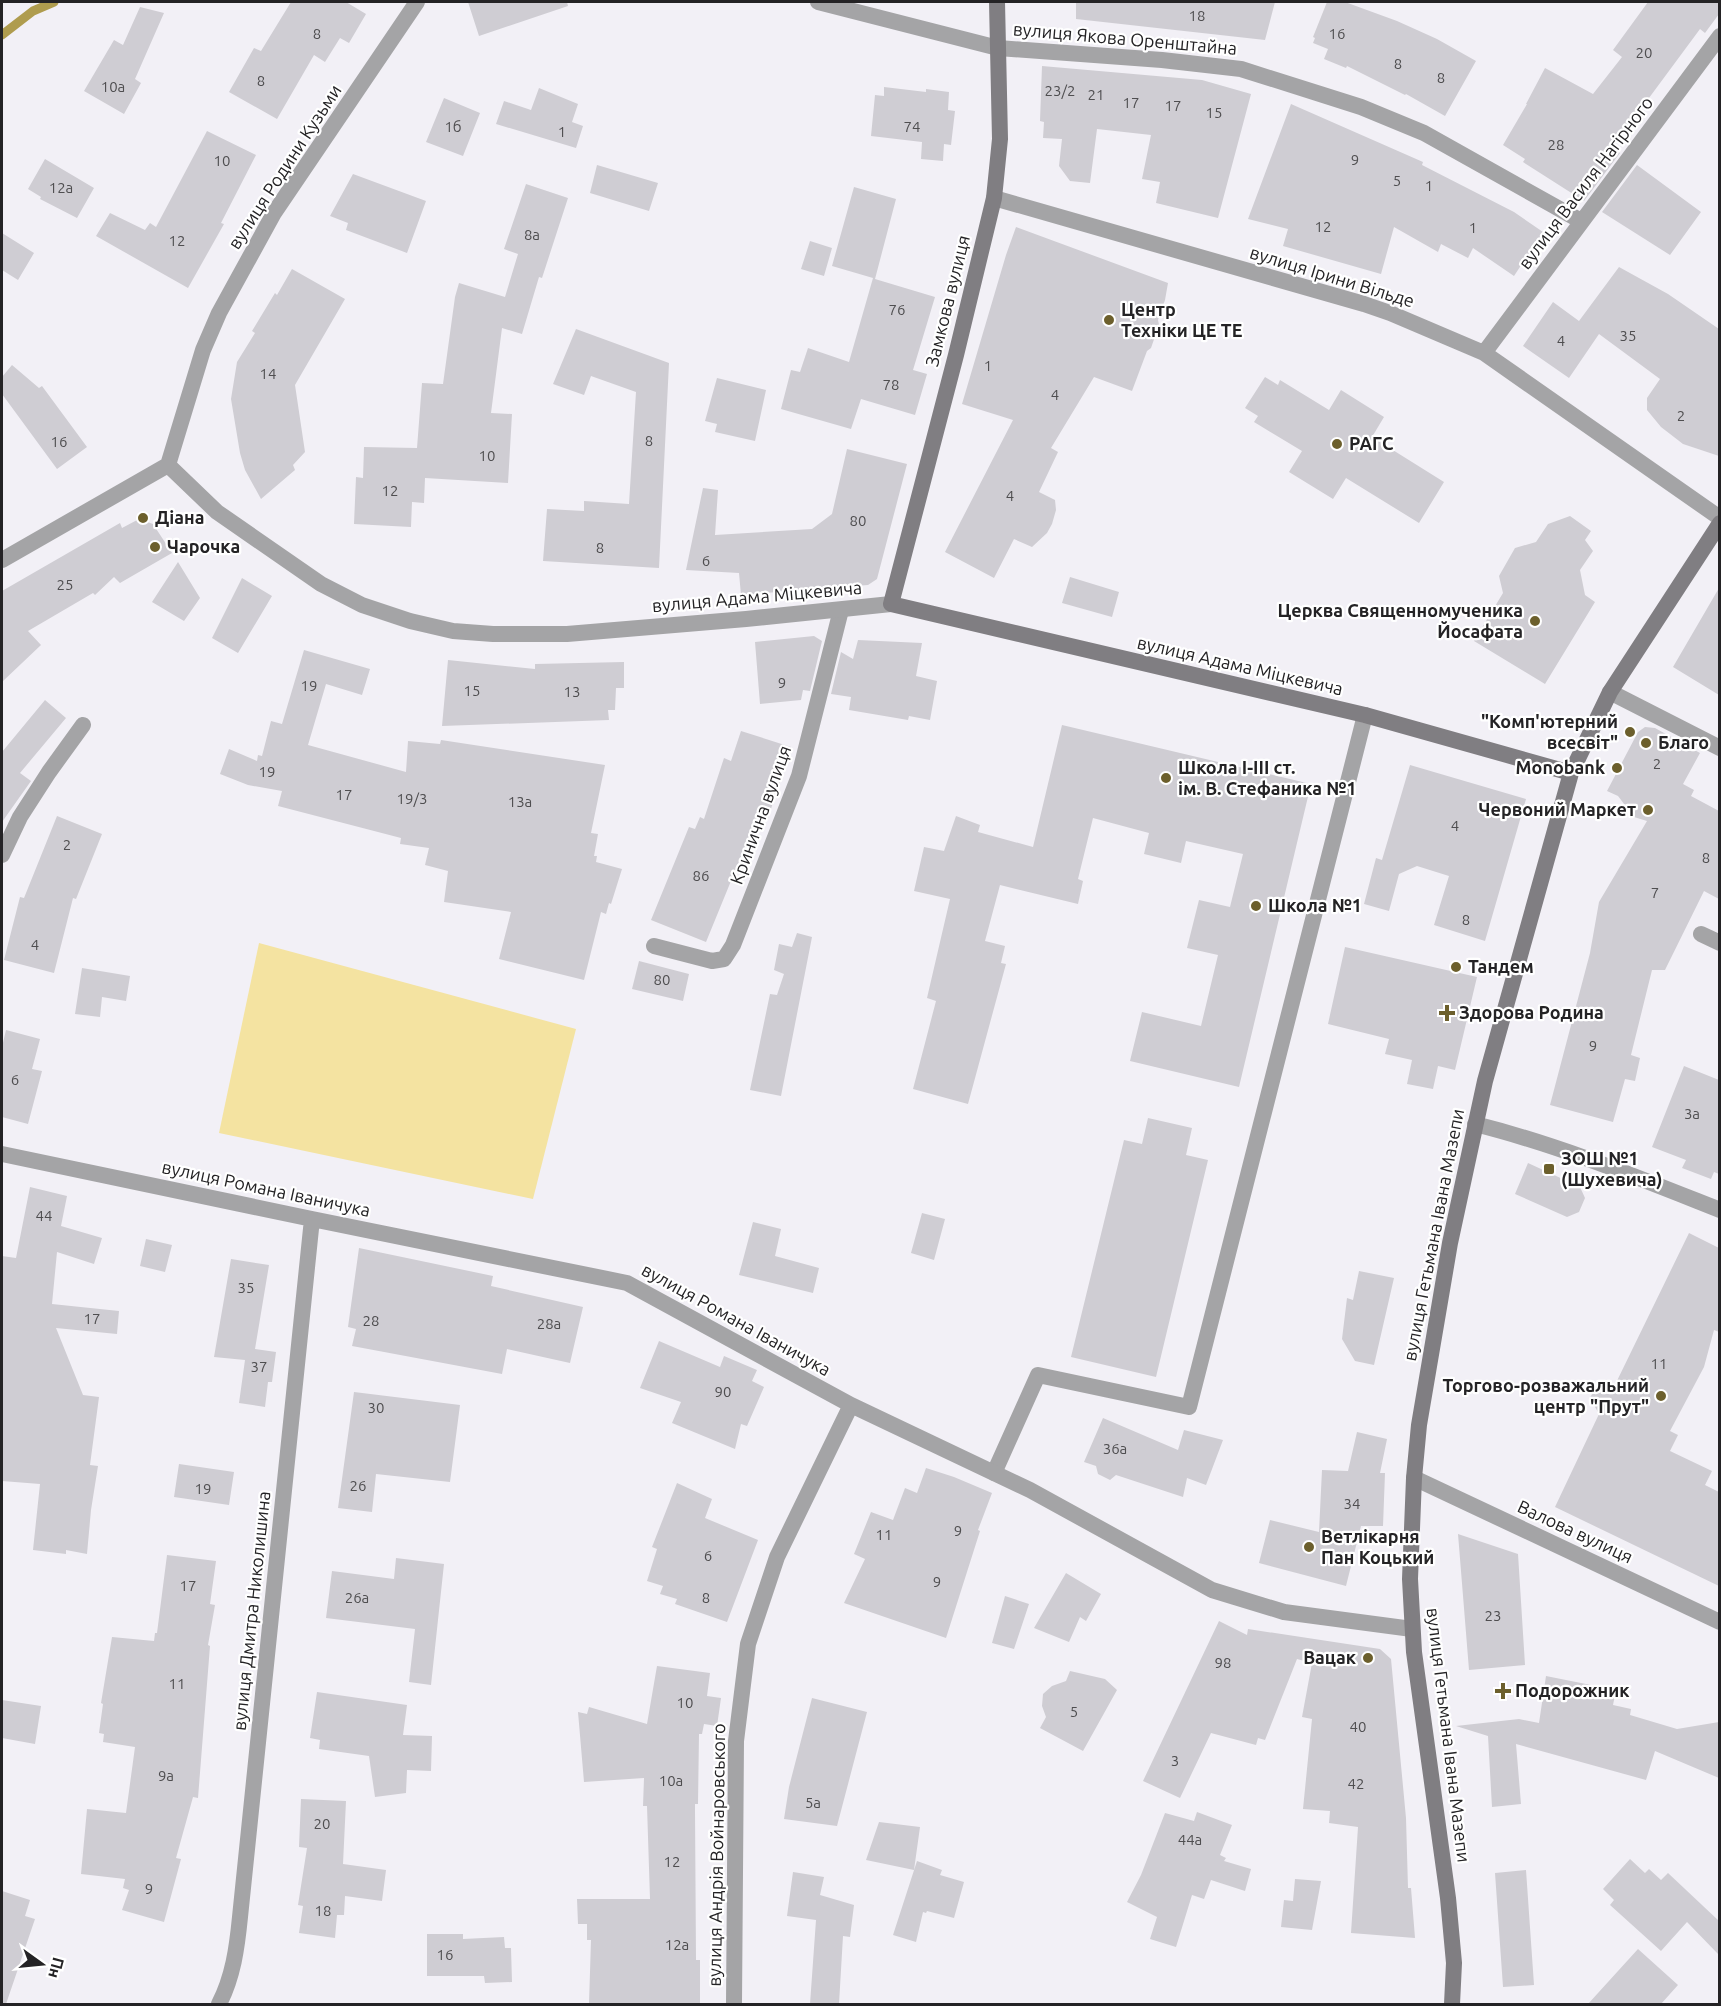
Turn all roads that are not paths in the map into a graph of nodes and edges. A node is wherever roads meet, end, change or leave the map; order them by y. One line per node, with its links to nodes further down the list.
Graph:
1 (417, 2): 9 (street, вулиця Родини Кузьми)
2 (818, 2): 5 (street, вулиця Якова Оренштайна)
3 (997, 2): 5 (main road, Замкова вулиця)
4 (1719, 36): 7 (street, вулиця Василя Нагірного)
5 (998, 48): 6 (main road, Замкова вулиця); 7 (street, вулиця Якова Оренштайна)
6 (993, 198): 8 (street, вулиця Ірини Вільде); 13 (main road, Замкова вулиця)
7 (1581, 221): 8 (street, вулиця Василя Нагірного)
8 (1484, 353): 10 (street, вулиця Ірини Вільде)
9 (168, 465): 12 (street); 14 (street, вулиця Адама Міцкевича)
10 (1719, 518)
11 (1719, 523): 15 (main road, вулиця Гетьмана Івана Мазепи)
12 (2, 560)
13 (891, 604): 14 (street, вулиця Адама Міцкевича); 16 (main road, вулиця Адама Міцкевича)
14 (841, 610): 23 (street, Кринична вулиця)
15 (1610, 692): 18 (street); 19 (main road, вулиця Гетьмана Івана Мазепи)
16 (1365, 715): 19 (main road, вулиця Адама Міцкевича); 29 (street)
17 (83, 725): 20 (street)
18 (1719, 748)
19 (1571, 773): 24 (main road, вулиця Гетьмана Івана Мазепи)
20 (2, 855)
21 (1701, 934): 22 (street)
22 (1719, 943)
23 (654, 946)
24 (1475, 1124): 26 (street); 30 (main road, вулиця Гетьмана Івана Мазепи)
25 (2, 1154): 27 (street, вулиця Романа Іваничука)
26 (1719, 1210)
27 (312, 1220): 28 (street, вулиця Романа Іваничука); 33 (street, вулиця Дмитра Николишина)
28 (851, 1405): 29 (street, вулиця Романа Іваничука); 34 (street, вулиця Андрія Войнаровського)
29 (994, 1473): 32 (street, вулиця Романа Іваничука)
30 (1414, 1478): 31 (street, Валова вулиця); 32 (main road, вулиця Гетьмана Івана Мазепи)
31 (1719, 1622)
32 (1412, 1629): 35 (main road, вулиця Гетьмана Івана Мазепи)
33 (219, 2004)
34 (734, 2004)
35 (1452, 2004)

